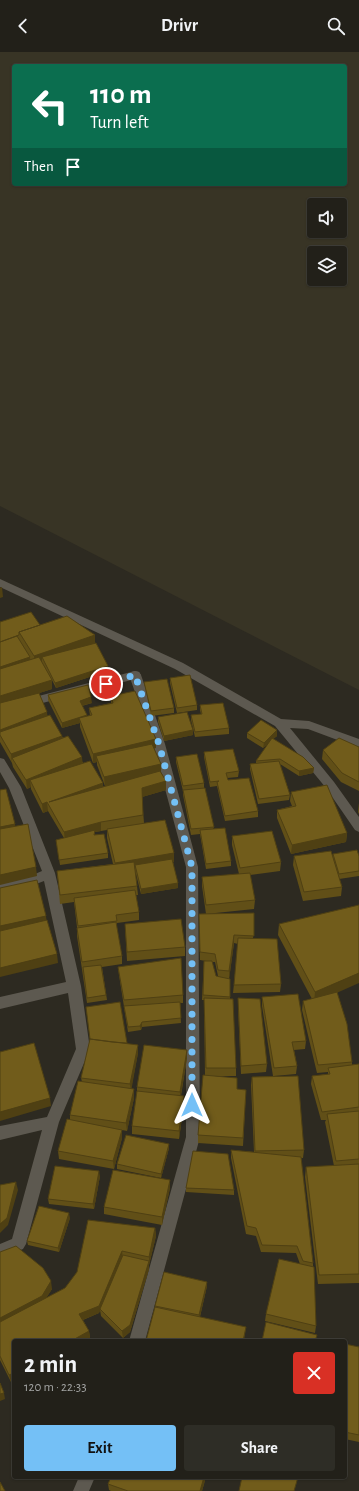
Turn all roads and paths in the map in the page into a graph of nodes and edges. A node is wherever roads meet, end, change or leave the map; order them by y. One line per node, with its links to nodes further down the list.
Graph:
1 (0, 583): 3 (street)
2 (0, 710): 16 (street)
3 (279, 723): 4 (street); 8 (street)
4 (359, 744)
5 (0, 762): 6 (street)
6 (15, 787): 7 (street); 9 (street)
7 (0, 790)
8 (359, 828)
9 (49, 873): 10 (street); 11 (street)
10 (0, 889)
11 (74, 986): 12 (street); 13 (street)
12 (0, 1003)
13 (52, 1122): 14 (street); 15 (street)
14 (0, 1133)
15 (0, 1251)
16 (138, 1339)
17 (85, 1479): 18 (street)
18 (81, 1491)

